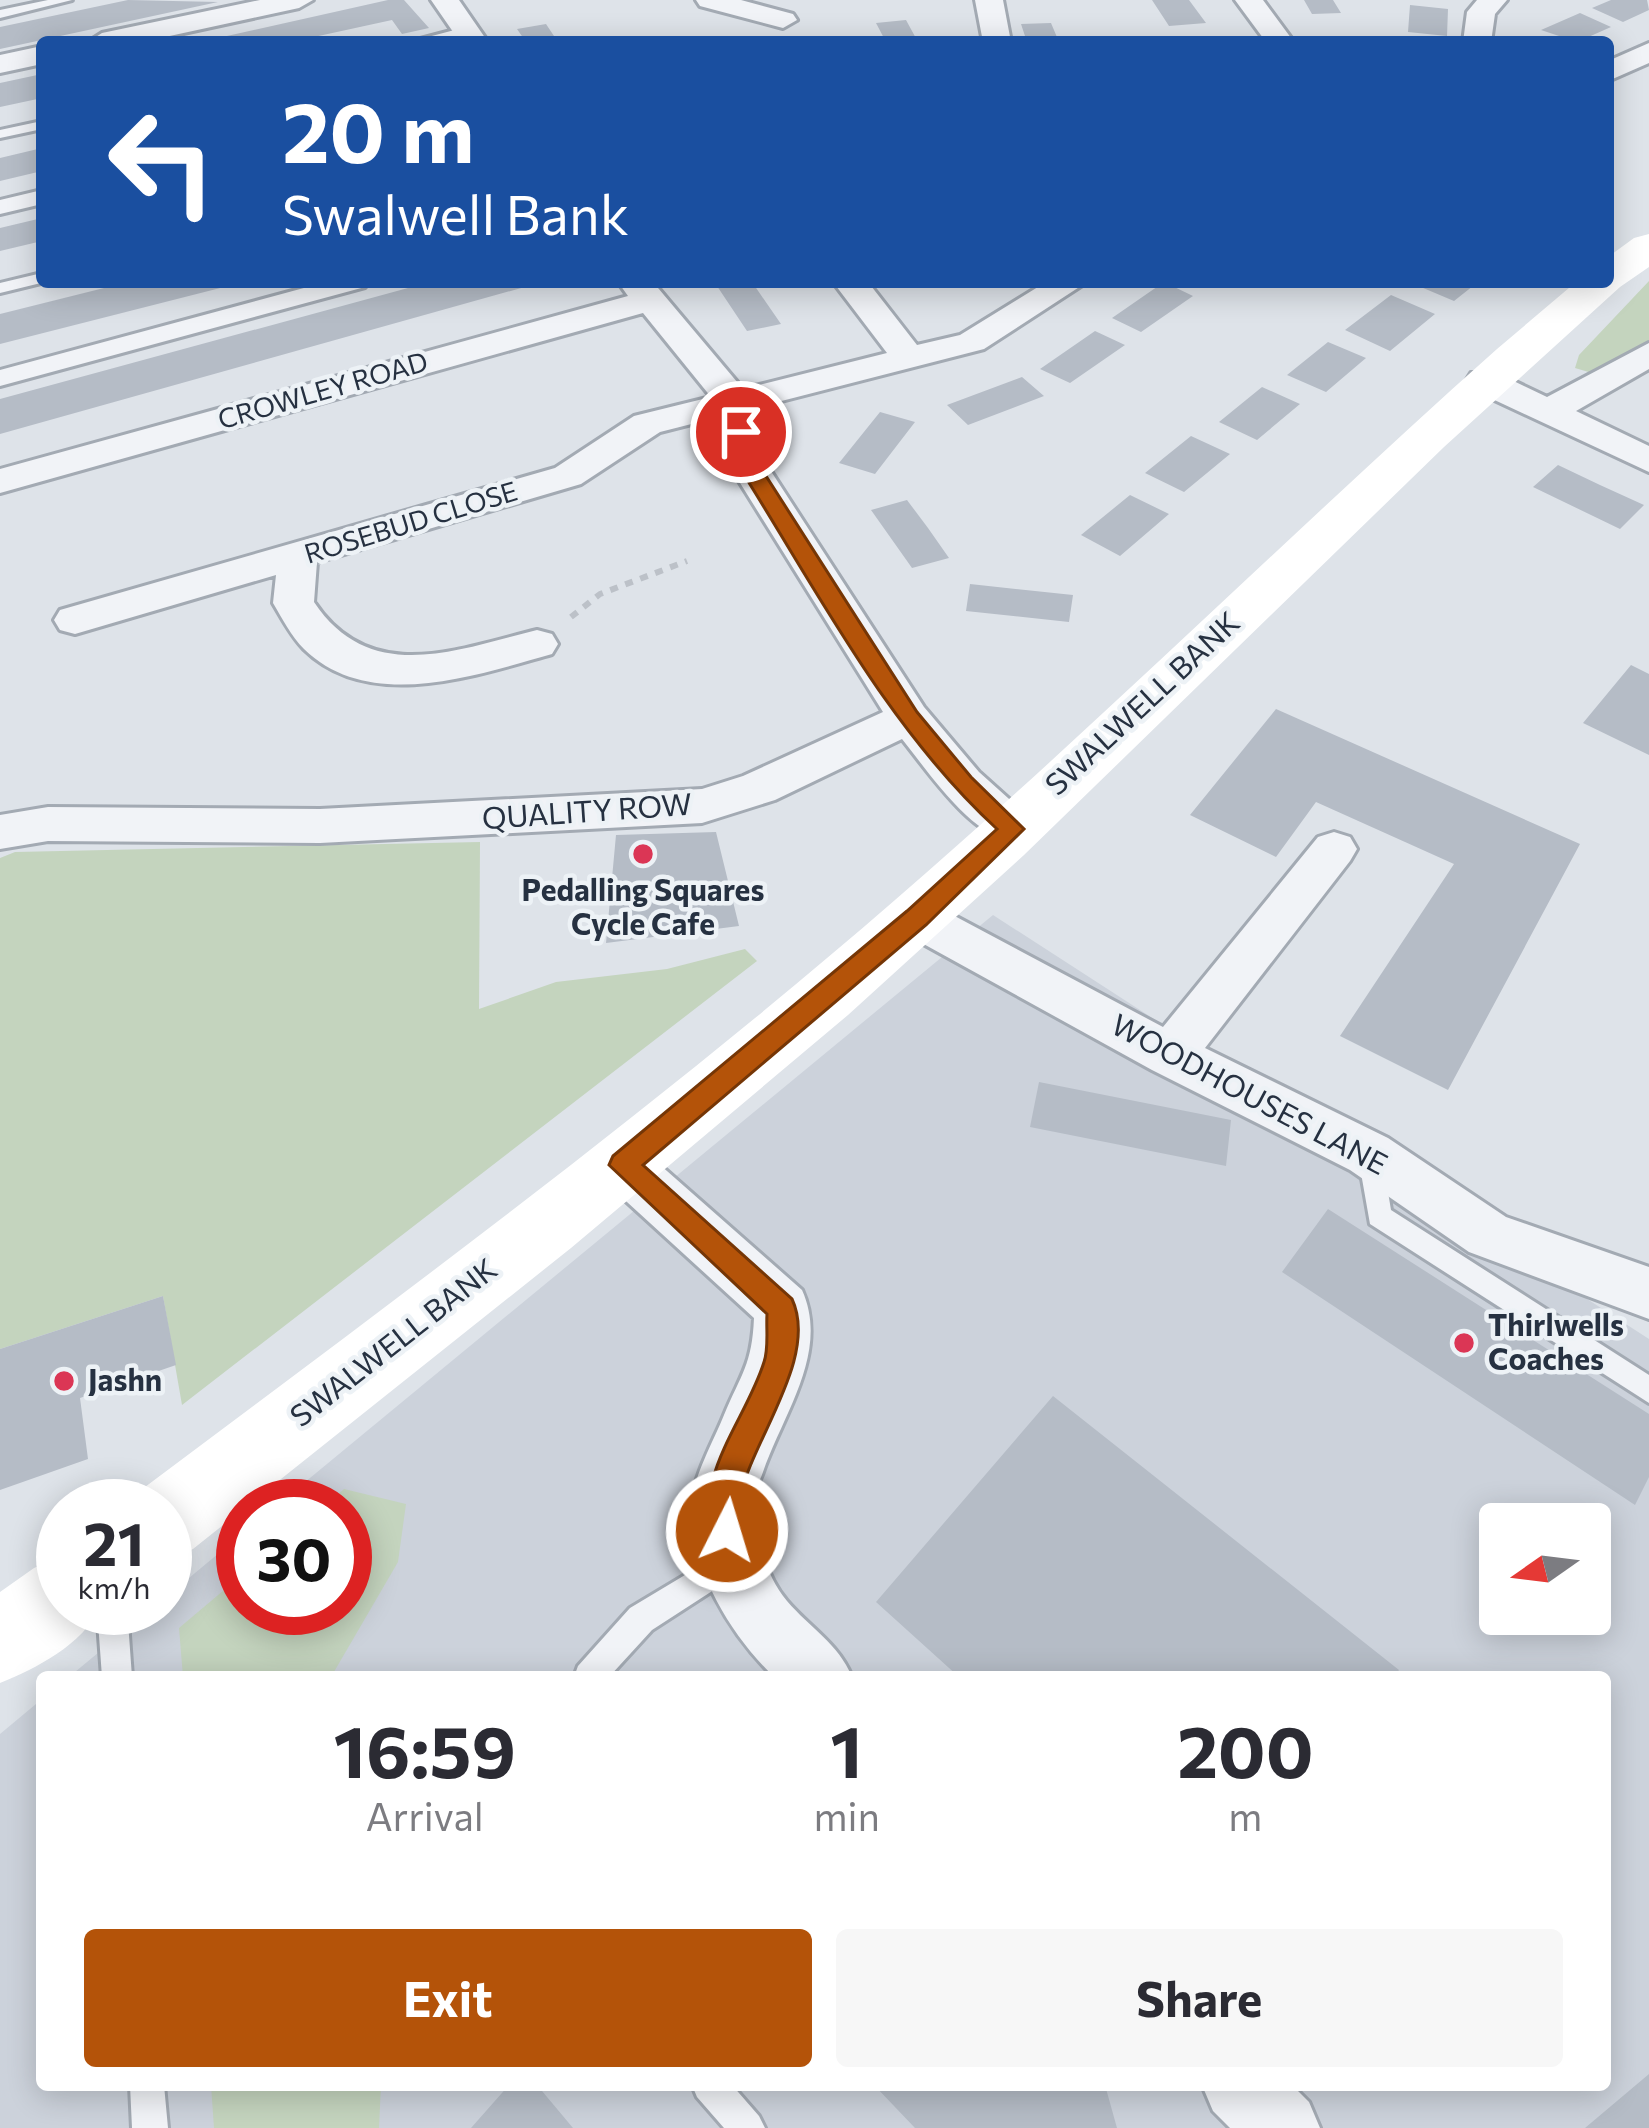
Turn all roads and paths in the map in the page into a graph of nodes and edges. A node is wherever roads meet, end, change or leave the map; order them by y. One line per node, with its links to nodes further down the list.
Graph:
1 (66, 0): 8 (lane)
2 (299, 0): 10 (street)
3 (445, 0): 11 (street)
4 (710, 0): 9 (street)
5 (989, 0): 12 (street)
6 (1249, 0): 13 (street)
7 (1493, 0): 14 (street)
8 (0, 14)
9 (783, 20)
10 (130, 36)
11 (470, 36)
12 (996, 36)
13 (1276, 36)
14 (1478, 36)
15 (1649, 52): 18 (street)
16 (36, 56): 17 (street)
17 (0, 64)
18 (1614, 69)
19 (36, 126): 20 (lane)
20 (0, 134)
21 (36, 198): 22 (street)
22 (0, 207)
23 (1649, 247): 24 (main road, SWALWELL BANK)
24 (1614, 272)
25 (36, 279): 26 (lane)
26 (0, 288)
27 (334, 288): 34 (street)
28 (855, 288): 33 (street)
29 (1050, 288): 33 (street, ROSEBUD CLOSE)
30 (1594, 288): 35 (main road, SWALWELL BANK)
31 (641, 292): 36 (street); 39 (street, CROWLEY ROAD)
32 (1649, 355): 37 (street)
33 (909, 358): 36 (street, ROSEBUD CLOSE)
34 (0, 378)
35 (1484, 381): 37 (street); 45 (main road, SWALWELL BANK)
36 (735, 403): 40 (street, ROSEBUD CLOSE); 44 (street)
37 (1547, 412): 38 (street)
38 (1649, 460)
39 (0, 481)
40 (298, 557): 42 (street, ROSEBUD CLOSE); 43 (street)
41 (687, 561): 43 (path)
42 (75, 620)
43 (537, 644)
44 (909, 718): 45 (street); 46 (street, QUALITY ROW)
45 (1012, 829): 48 (main road, SWALWELL BANK)
46 (0, 832)
47 (1334, 849): 49 (street)
48 (916, 918): 49 (street, WOODHOUSES LANE); 51 (main road, SWALWELL BANK)
49 (1170, 1055): 50 (street, WOODHOUSES LANE)
50 (1369, 1154): 52 (street, WOODHOUSES LANE); 53 (lane)
51 (623, 1165): 54 (main road, SWALWELL BANK); 55 (street)
52 (1649, 1293)
53 (1649, 1390)
54 (192, 1500)
55 (732, 1562): 60 (lane); 61 (street)
56 (36, 1616): 58 (main road)
57 (114, 1635): 59 (lane)
58 (0, 1642)
59 (117, 1671)
60 (594, 1671)
61 (814, 1671)
62 (147, 2091): 65 (lane)
63 (714, 2091): 66 (lane)
64 (1245, 2091): 67 (street)
65 (150, 2128)
66 (747, 2128)
67 (1283, 2128)

